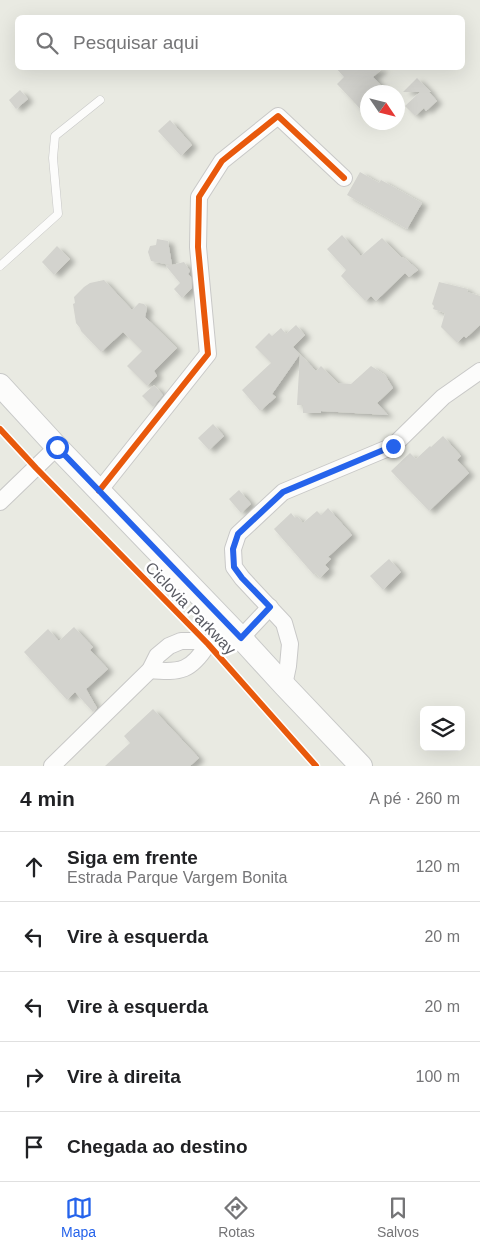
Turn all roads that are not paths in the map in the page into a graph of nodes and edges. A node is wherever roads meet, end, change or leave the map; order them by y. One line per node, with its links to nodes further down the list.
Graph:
1 (100, 100): 3 (lane)
2 (344, 178): 7 (street)
3 (0, 266)
4 (480, 371): 9 (street)
5 (0, 385): 6 (main road)
6 (57, 447): 7 (main road); 8 (street)
7 (99, 491): 10 (main road)
8 (0, 502)
9 (270, 607): 10 (street); 13 (street)
10 (241, 638): 11 (street); 13 (main road)
11 (208, 644): 12 (street); 12 (street)
12 (150, 670): 15 (street)
13 (284, 685): 14 (main road)
14 (352, 762)
15 (52, 766)

